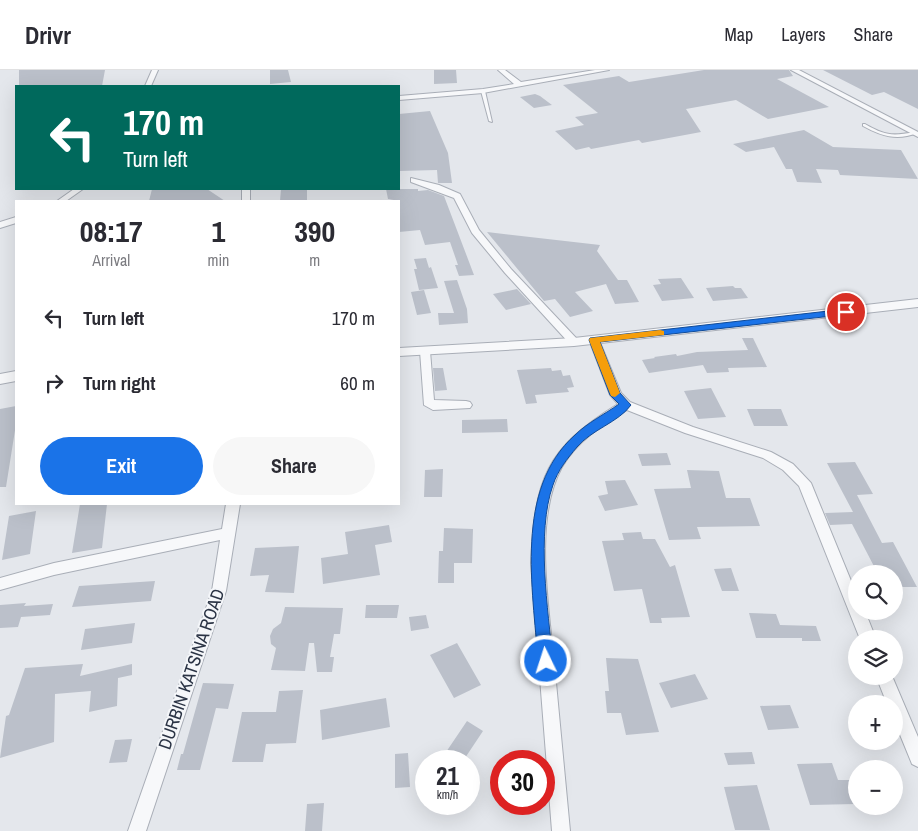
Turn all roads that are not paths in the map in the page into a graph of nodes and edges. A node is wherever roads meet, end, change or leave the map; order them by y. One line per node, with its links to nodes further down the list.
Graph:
1 (155, 70): 6 (street)
2 (501, 70): 5 (street)
3 (606, 70): 5 (street)
4 (794, 70): 11 (street)
5 (519, 84): 7 (street)
6 (148, 85)
7 (483, 91): 8 (street); 9 (lane)
8 (400, 98)
9 (491, 121)
10 (864, 125): 11 (lane)
11 (916, 134)
12 (414, 180): 19 (street)
13 (77, 190): 14 (street)
14 (62, 200)
15 (15, 220): 16 (street)
16 (0, 225)
17 (918, 303): 18 (street)
18 (594, 340): 19 (street); 25 (street)
19 (574, 342): 20 (street)
20 (425, 351): 21 (street); 24 (street)
21 (400, 352)
22 (15, 376): 23 (street)
23 (0, 379)
24 (466, 405)
25 (626, 405): 29 (street); 33 (street)
26 (233, 505): 27 (street, DURBIN KATSINA ROAD)
27 (228, 533): 28 (street); 32 (street, DURBIN KATSINA ROAD)
28 (0, 584)
29 (848, 589)
30 (888, 685): 31 (street)
31 (918, 758)
32 (136, 831)
33 (561, 831)

